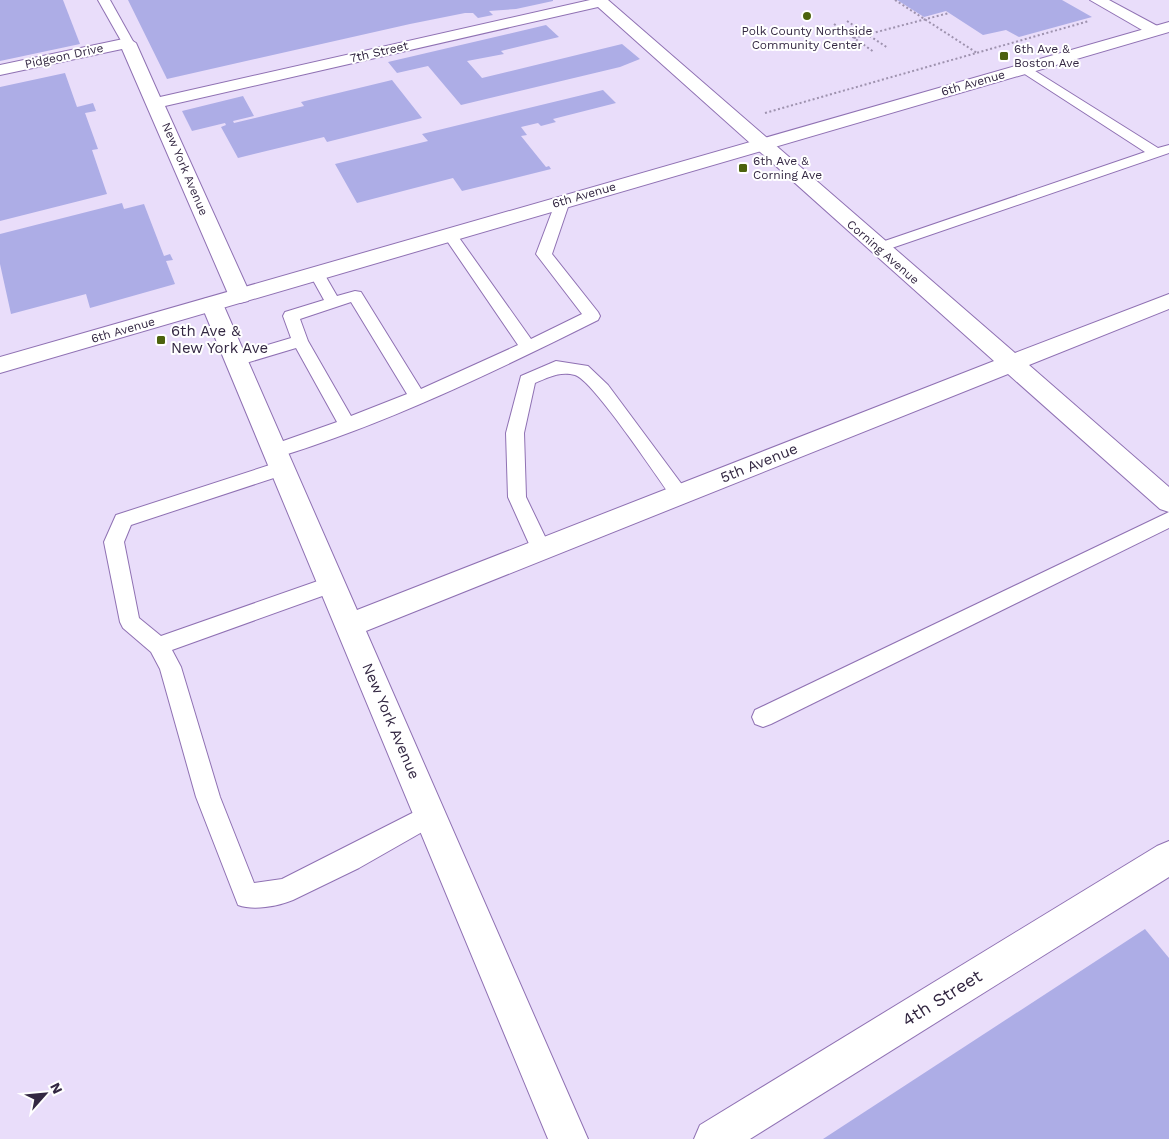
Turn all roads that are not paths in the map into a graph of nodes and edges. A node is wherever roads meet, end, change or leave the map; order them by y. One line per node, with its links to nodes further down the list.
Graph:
1 (104, 0): 5 (lane)
2 (1098, 0): 4 (street)
3 (600, 1): 8 (street, 7th Street); 9 (street, Corning Avenue)
4 (1162, 29): 6 (street, 6th Avenue)
5 (128, 43): 7 (street, Pidgeon Drive); 8 (street, New York Avenue)
6 (1024, 68): 9 (street, 6th Avenue); 10 (lane)
7 (0, 70)
8 (156, 103): 15 (street, New York Avenue)
9 (762, 144): 11 (street, 6th Avenue); 13 (street, Corning Avenue)
10 (1163, 152): 13 (lane)
11 (563, 201): 12 (street, 6th Avenue); 19 (lane)
12 (450, 235): 14 (street, 6th Avenue); 19 (lane)
13 (878, 248): 21 (street, Corning Avenue)
14 (317, 274): 15 (street, 6th Avenue); 17 (lane)
15 (226, 300): 20 (street, New York Avenue); 22 (street, 6th Avenue)
16 (1169, 301): 21 (street, 5th Avenue)
17 (333, 302): 18 (lane); 23 (lane)
18 (300, 341): 20 (lane); 24 (lane)
19 (528, 348): 23 (lane)
20 (236, 360): 25 (street, New York Avenue)
21 (1011, 363): 26 (street, 5th Avenue); 27 (street, Corning Avenue)
22 (0, 365)
23 (417, 397): 24 (lane)
24 (348, 426): 25 (lane)
25 (279, 460): 30 (street, New York Avenue); 32 (lane)
26 (680, 494): 29 (street, 5th Avenue); 29 (lane)
27 (1169, 502)
28 (1169, 519): 33 (lane)
29 (541, 549): 31 (street, 5th Avenue)
30 (332, 584): 31 (street, New York Avenue); 32 (lane)
31 (350, 625): 34 (street, New York Avenue)
32 (158, 646): 34 (lane)
33 (763, 717)
34 (430, 815): 36 (street, New York Avenue)
35 (1169, 858): 37 (street, 4th Street)
36 (568, 1139)
37 (714, 1139)

